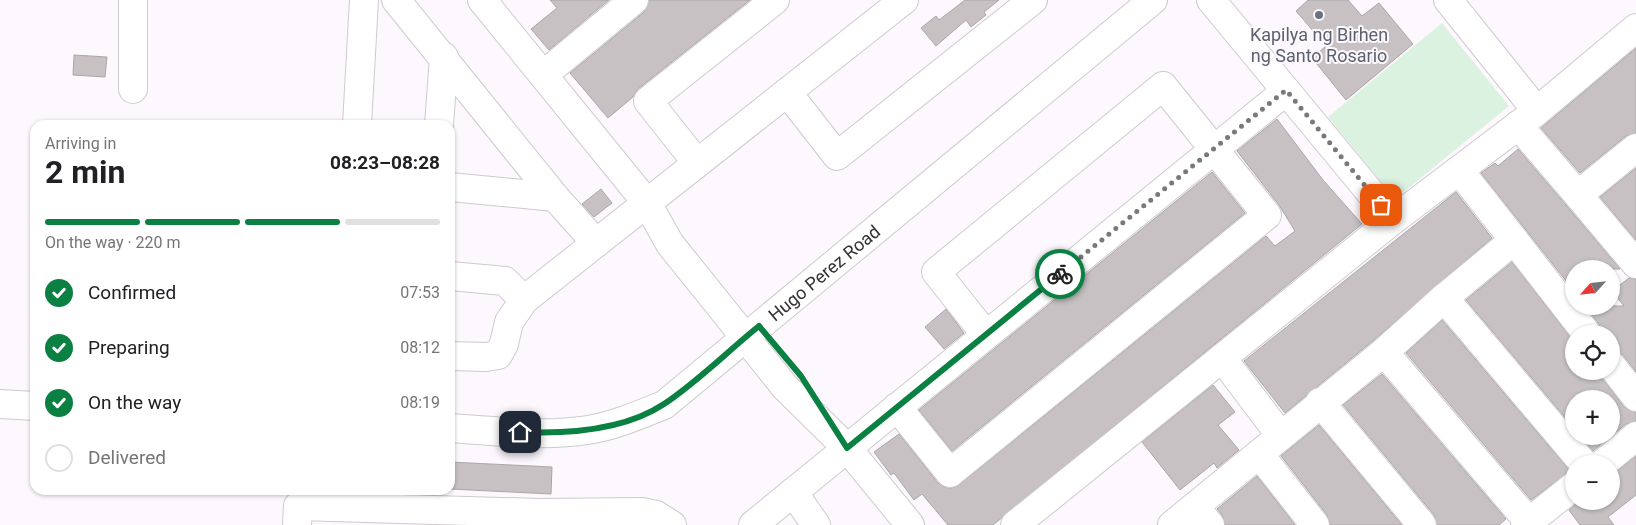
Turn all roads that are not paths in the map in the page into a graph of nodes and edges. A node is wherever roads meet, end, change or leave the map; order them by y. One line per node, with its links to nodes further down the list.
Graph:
1 (133, 0): 15 (street)
2 (364, 0): 19 (street)
3 (396, 0): 13 (street)
4 (482, 0): 14 (street)
5 (634, 0): 14 (street)
6 (775, 0): 23 (street)
7 (904, 0): 17 (street)
8 (1033, 0): 17 (street)
9 (1153, 0): 37 (street, Hugo Perez Road)
10 (1211, 0): 16 (street)
11 (1448, 0): 18 (street)
12 (1636, 28): 18 (street)
13 (444, 57): 20 (street); 27 (street)
14 (543, 75): 28 (street)
15 (133, 89)
16 (1286, 90): 22 (street); 29 (street)
17 (787, 92): 23 (street)
18 (1528, 118): 24 (street); 26 (street)
19 (357, 120)
20 (439, 120)
21 (1636, 148): 26 (street)
22 (1214, 149): 38 (street); 38 (street); 47 (street)
23 (698, 163): 28 (street)
24 (1459, 170): 29 (street); 30 (street)
25 (455, 187): 27 (street)
26 (1578, 195): 32 (street)
27 (555, 197): 31 (street)
28 (647, 203): 31 (street); 37 (street)
29 (1393, 220): 41 (street)
30 (1514, 240): 34 (street); 36 (street)
31 (596, 243): 35 (street)
32 (1636, 264)
33 (455, 276): 35 (street)
34 (1444, 298): 39 (street); 53 (street)
35 (524, 300): 40 (street)
36 (1580, 325)
37 (752, 331): 48 (street, Hugo Perez Road); 51 (street)
38 (986, 334): 47 (street)
39 (1384, 352): 44 (street); 61 (street)
40 (455, 356)
41 (1222, 358): 49 (street); 67 (street)
42 (1620, 376): 43 (street)
43 (1636, 396)
44 (1320, 402): 49 (street); 70 (street)
45 (0, 404): 46 (street)
46 (30, 406)
47 (897, 407): 51 (street)
48 (455, 428)
49 (1281, 436): 52 (street)
50 (1636, 436): 54 (street)
51 (847, 448): 55 (street); 66 (street)
52 (1259, 454): 58 (street); 69 (street)
53 (1576, 455)
54 (1613, 455)
55 (792, 492): 64 (street); 65 (street)
56 (1565, 493): 61 (street)
57 (379, 507): 59 (street); 62 (street)
58 (1202, 516): 68 (street)
59 (452, 517): 60 (street)
60 (539, 519): 63 (street)
61 (1527, 523)
62 (297, 525)
63 (672, 525)
64 (752, 525)
65 (816, 525)
66 (910, 525)
67 (1015, 525)
68 (1172, 525)
69 (1315, 525)
70 (1422, 525)

